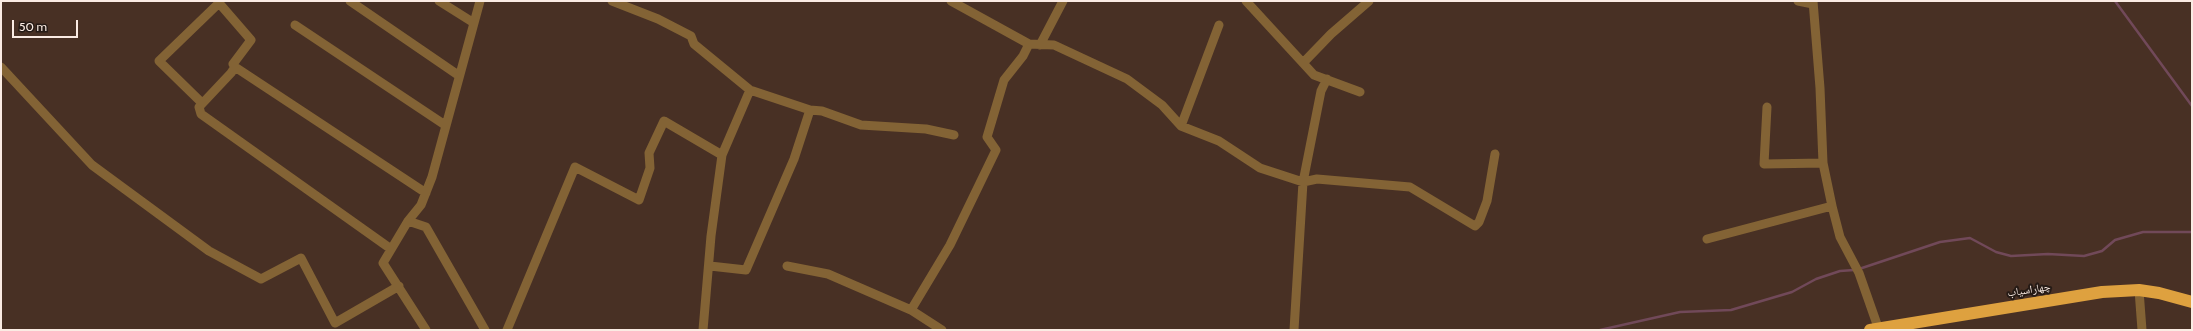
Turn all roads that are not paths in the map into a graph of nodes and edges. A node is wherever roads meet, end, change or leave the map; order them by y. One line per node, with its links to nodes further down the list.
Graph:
1 (350, 1): 19 (street)
2 (438, 1): 11 (street)
3 (480, 1): 11 (street)
4 (612, 1): 21 (street)
5 (951, 1): 14 (street)
6 (1064, 1): 15 (street)
7 (1246, 1): 16 (street)
8 (1369, 1): 16 (street)
9 (1798, 1): 10 (street)
10 (1813, 2): 31 (street)
11 (474, 23): 19 (street)
12 (295, 25): 26 (street)
13 (1219, 25): 27 (street)
14 (1029, 44): 15 (street); 43 (street)
15 (1040, 45): 27 (street)
16 (1303, 63): 20 (street)
17 (1, 67): 40 (street)
18 (235, 68): 23 (street); 23 (street); 33 (street)
19 (458, 75): 26 (street)
20 (1327, 78): 22 (street); 32 (street)
21 (750, 90): 25 (street); 30 (street)
22 (1360, 92)
23 (202, 103): 37 (street)
24 (1767, 107): 31 (street)
25 (810, 110): 28 (street); 38 (street)
26 (445, 124): 33 (street)
27 (1181, 126): 32 (street)
28 (954, 135)
29 (1495, 154): 32 (street)
30 (722, 155): 38 (street); 47 (street)
31 (1823, 163): 34 (street)
32 (1303, 182): 50 (street)
33 (426, 193): 35 (street)
34 (1832, 206): 36 (street); 44 (street)
35 (408, 221): 37 (street); 46 (street)
36 (1707, 239)
37 (392, 249): 40 (street)
38 (710, 266): 48 (street)
39 (787, 266): 43 (street)
40 (399, 286): 45 (street)
41 (2140, 290): 42 (highway, چهاراسیاب); 44 (highway, چهاراسیاب); 51 (street)
42 (2192, 302)
43 (911, 310): 49 (street)
44 (1876, 329)
45 (426, 330)
46 (485, 330)
47 (507, 330)
48 (703, 330)
49 (942, 330)
50 (1294, 330)
51 (2142, 330)

